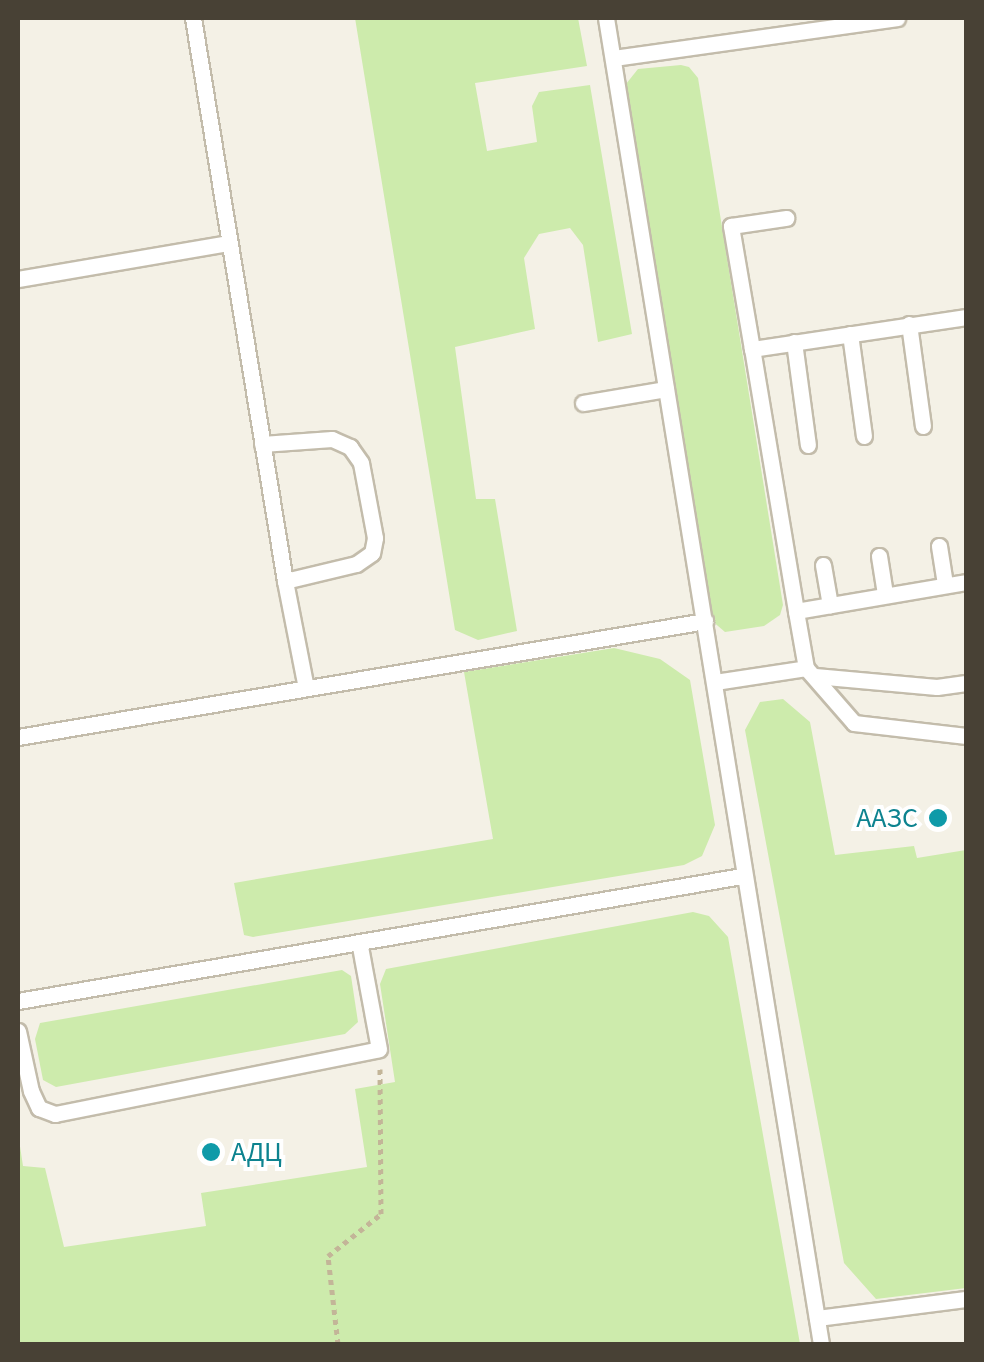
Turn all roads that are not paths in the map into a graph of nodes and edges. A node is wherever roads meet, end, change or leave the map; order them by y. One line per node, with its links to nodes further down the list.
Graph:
1 (194, 18): 6 (lane)
2 (606, 18): 4 (lane)
3 (897, 18): 4 (lane)
4 (614, 58): 13 (lane)
5 (786, 218): 12 (lane)
6 (230, 243): 7 (lane); 17 (lane)
7 (18, 279)
8 (966, 317): 9 (lane)
9 (909, 324): 10 (lane); 15 (lane)
10 (850, 334): 11 (lane); 16 (lane)
11 (794, 342): 12 (lane); 18 (lane)
12 (752, 349): 27 (lane)
13 (666, 388): 14 (lane); 28 (lane)
14 (583, 403)
15 (923, 426)
16 (864, 436)
17 (262, 444): 22 (lane); 22 (lane)
18 (808, 445)
19 (939, 546): 24 (lane)
20 (879, 556): 25 (lane)
21 (823, 565): 26 (lane)
22 (285, 582): 32 (lane)
23 (966, 582): 24 (lane)
24 (945, 585): 25 (lane)
25 (885, 595): 26 (lane)
26 (830, 605): 27 (lane)
27 (796, 611): 29 (lane)
28 (705, 621): 30 (lane); 32 (lane)
29 (811, 672): 30 (lane); 31 (lane); 33 (lane)
30 (715, 682): 35 (lane)
31 (966, 683)
32 (306, 688): 34 (lane)
33 (966, 736)
34 (18, 738)
35 (742, 876): 36 (lane); 40 (lane)
36 (360, 946): 37 (lane); 38 (lane)
37 (18, 1002)
38 (18, 1031)
39 (966, 1299): 40 (lane)
40 (817, 1318): 41 (lane)
41 (821, 1344)

